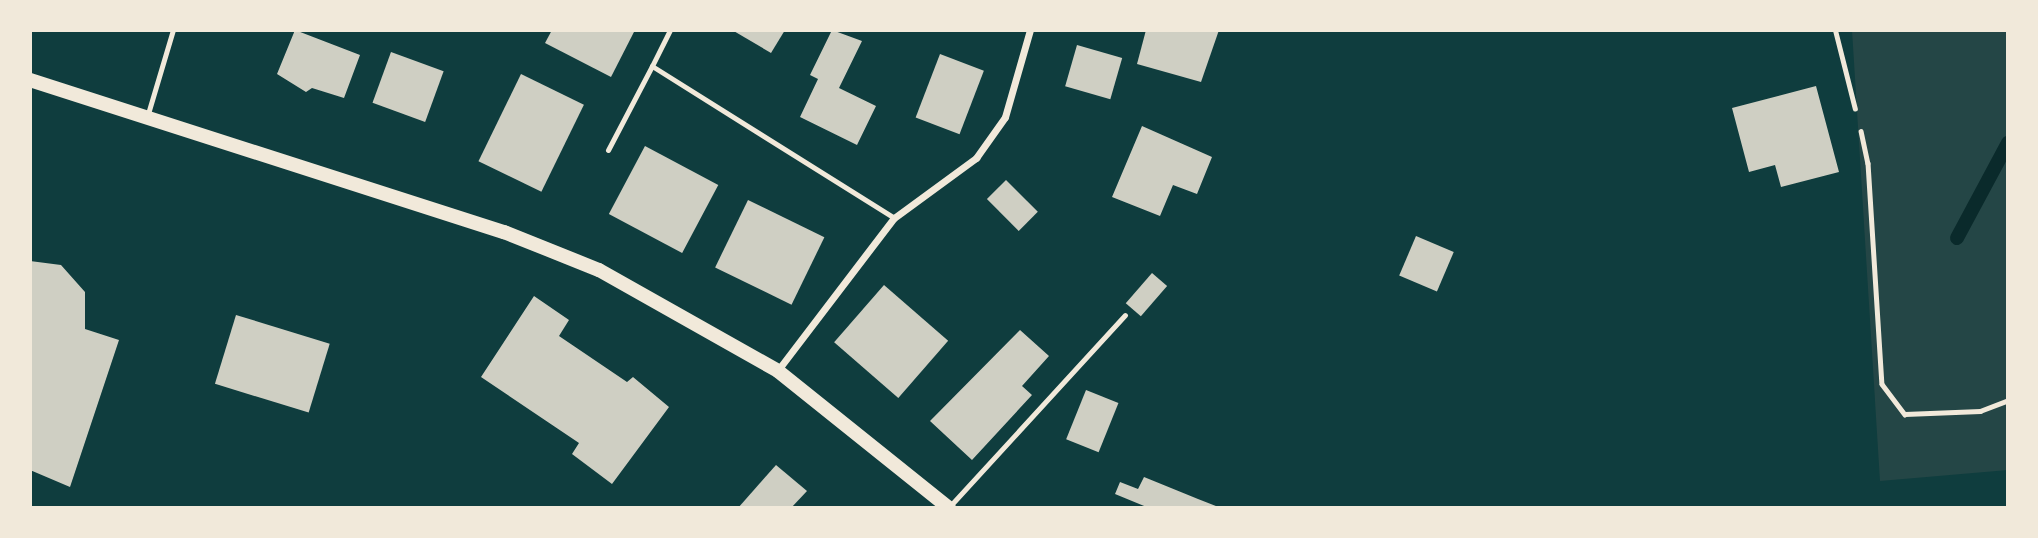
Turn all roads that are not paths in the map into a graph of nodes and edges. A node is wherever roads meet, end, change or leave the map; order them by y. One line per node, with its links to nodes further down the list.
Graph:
1 (173, 30): 8 (lane)
2 (670, 30): 5 (lane)
3 (1030, 30): 10 (street)
4 (1835, 30): 7 (lane)
5 (652, 66): 9 (lane); 10 (lane)
6 (30, 80): 8 (main road)
7 (1855, 109)
8 (147, 117): 12 (main road)
9 (608, 150)
10 (894, 218): 12 (street)
11 (1125, 315): 13 (lane)
12 (778, 371): 13 (main road)
13 (949, 508)

